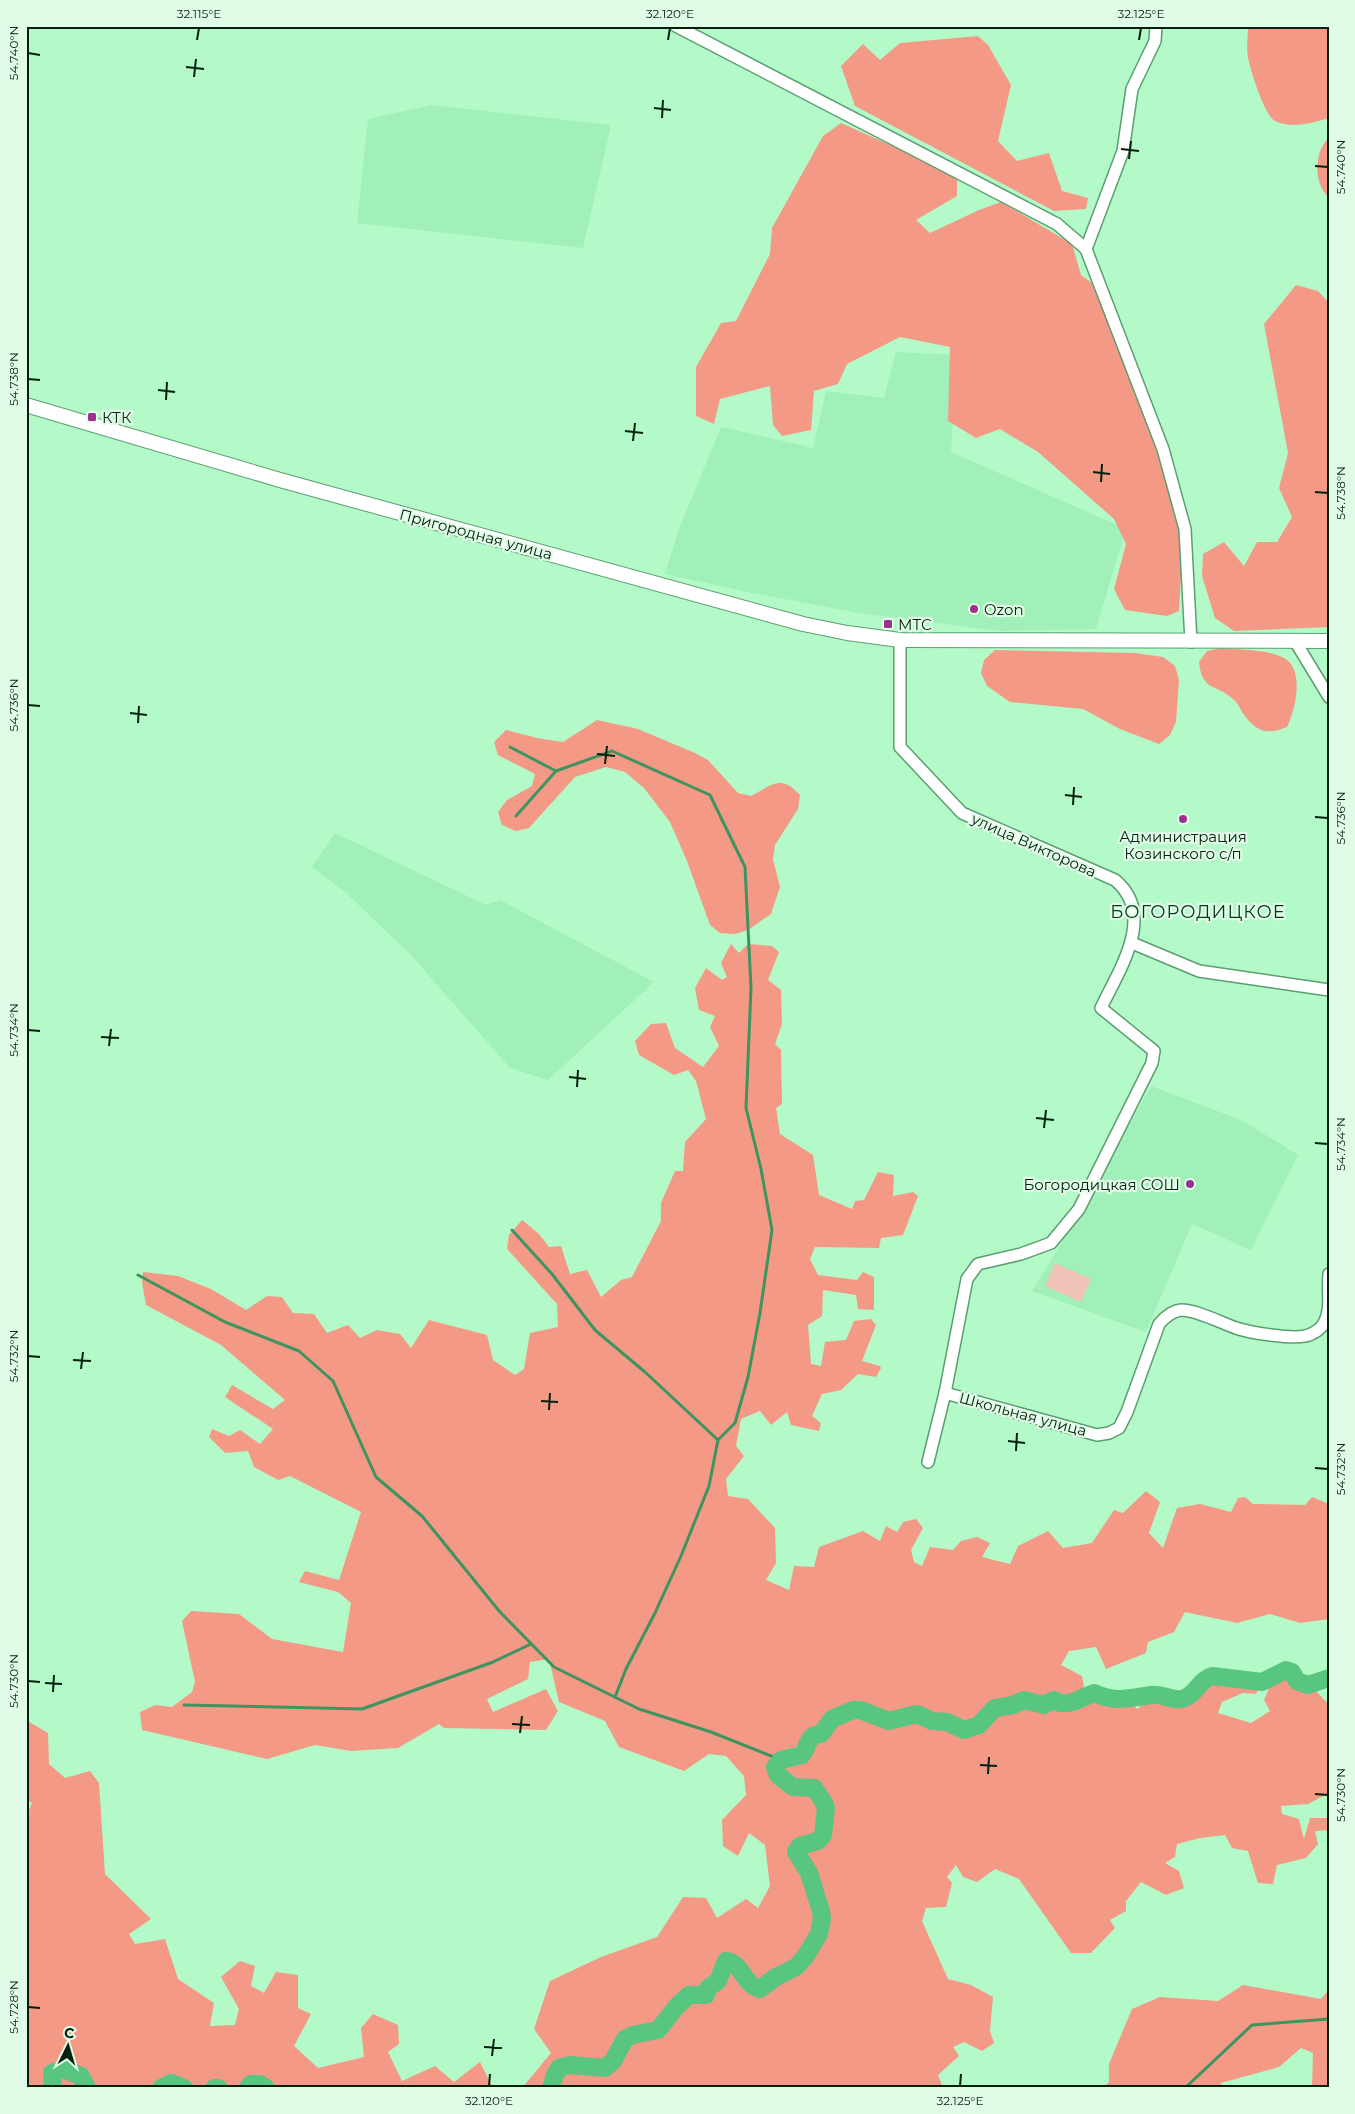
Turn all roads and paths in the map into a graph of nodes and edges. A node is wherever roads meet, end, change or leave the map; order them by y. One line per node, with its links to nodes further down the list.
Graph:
1 (676, 26): 3 (street)
2 (1156, 26): 3 (street)
3 (1086, 249): 7 (street)
4 (26, 406): 5 (street, Пригородная улица)
5 (900, 640): 7 (street, Пригородная улица); 10 (street, улица Викторова)
6 (1329, 641): 8 (street, Пригородная улица)
7 (1191, 642): 8 (street, Пригородная улица)
8 (1295, 642): 9 (street)
9 (1329, 696)
10 (1132, 943): 11 (street); 12 (street, улица Викторова)
11 (1329, 990)
12 (1079, 1209): 14 (street, Школьная улица)
13 (1329, 1274): 14 (street, Школьная улица)
14 (945, 1393): 15 (street, Школьная улица)
15 (928, 1462)

